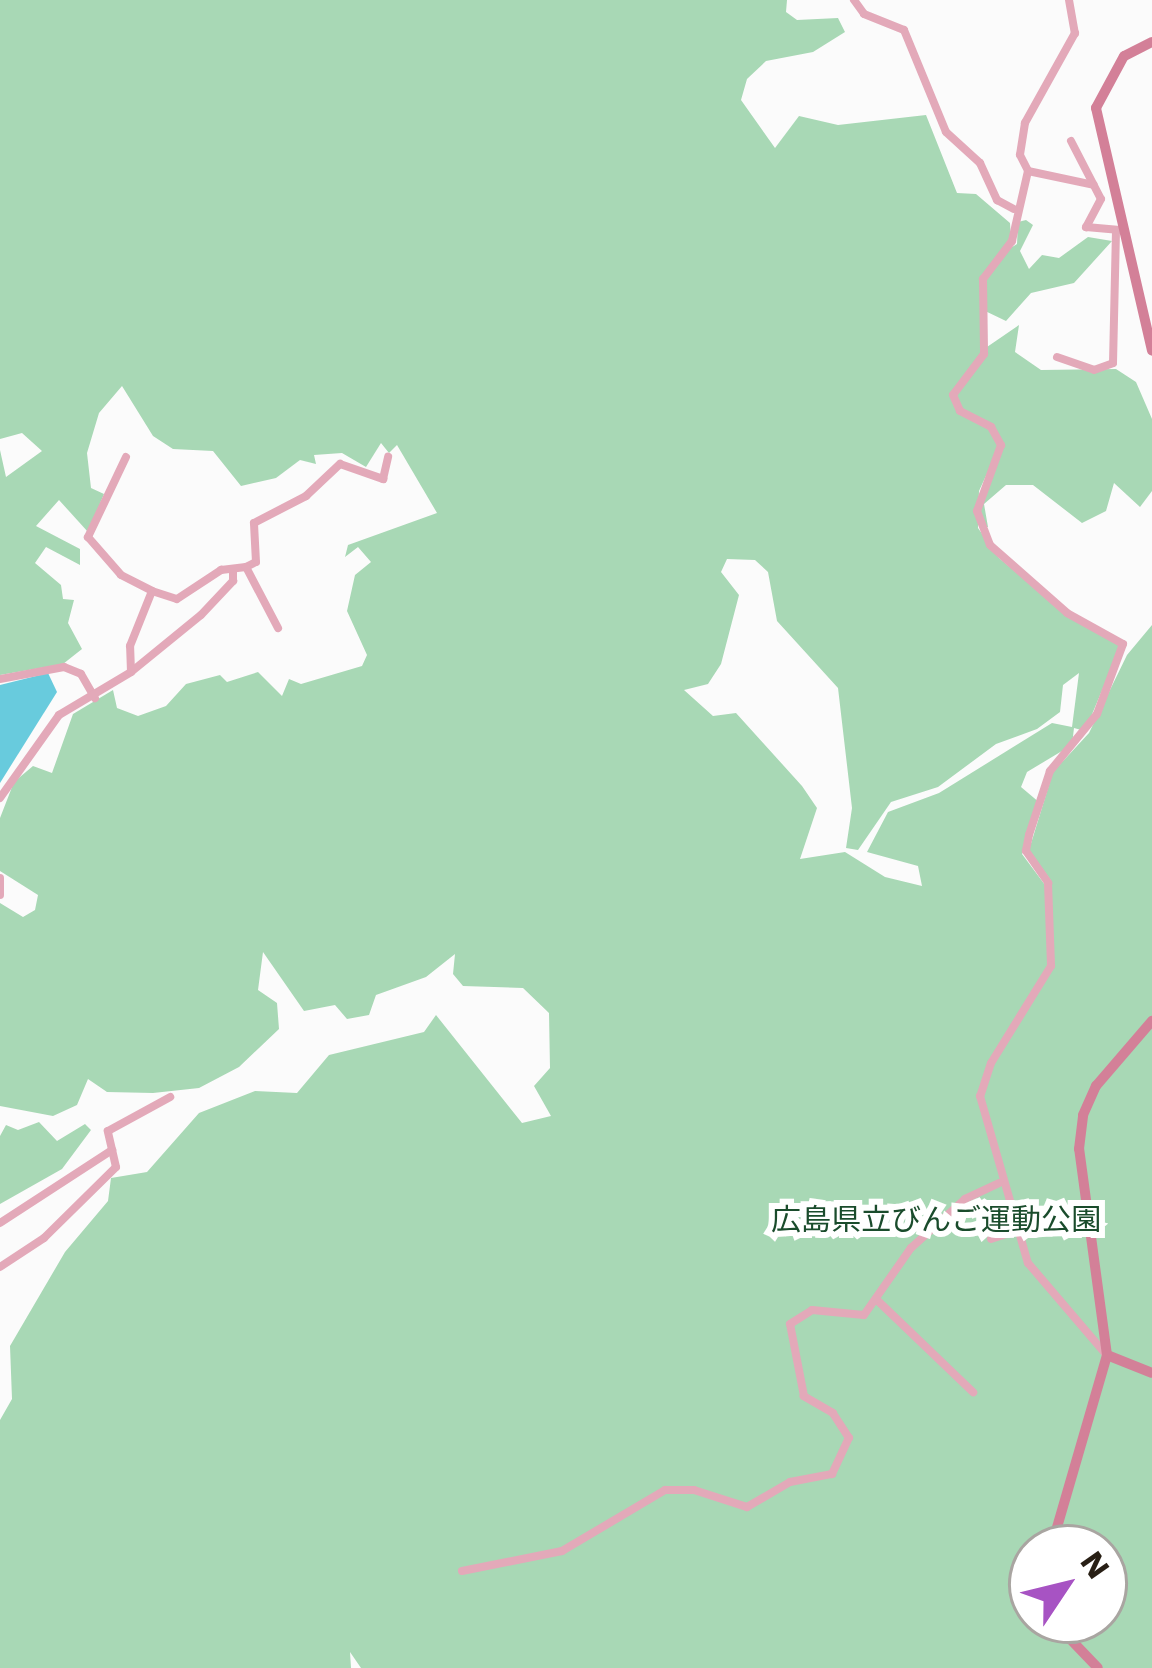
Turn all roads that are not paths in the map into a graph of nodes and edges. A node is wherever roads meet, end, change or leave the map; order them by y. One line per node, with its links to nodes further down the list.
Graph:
1 (854, 0): 7 (street)
2 (1069, 0): 5 (street)
3 (1152, 42): 8 (street)
4 (1071, 141): 6 (street)
5 (1028, 171): 6 (street); 7 (street)
6 (1094, 184): 8 (street)
7 (1014, 209): 26 (street)
8 (1119, 230): 9 (street); 10 (street)
9 (1152, 351)
10 (1057, 357)
11 (126, 457): 15 (street)
12 (388, 457): 13 (street)
13 (246, 567): 14 (street); 16 (street)
14 (233, 569): 15 (street); 17 (street)
15 (152, 591): 17 (street)
16 (278, 628)
17 (131, 672): 19 (street)
18 (0, 679): 19 (street)
19 (94, 698): 20 (street)
20 (0, 798)
21 (0, 878): 22 (street)
22 (0, 895)
23 (1152, 1021): 32 (street)
24 (170, 1097): 25 (street)
25 (112, 1150): 27 (street); 30 (street)
26 (1000, 1183): 28 (street); 31 (street)
27 (0, 1223)
28 (1015, 1231): 29 (street); 32 (street)
29 (991, 1239)
30 (0, 1267)
31 (878, 1301): 34 (street); 36 (street)
32 (1107, 1355): 33 (street); 35 (street)
33 (1152, 1373)
34 (973, 1392)
35 (1059, 1524)
36 (462, 1571)
37 (1075, 1644): 38 (street)
38 (1098, 1668)

